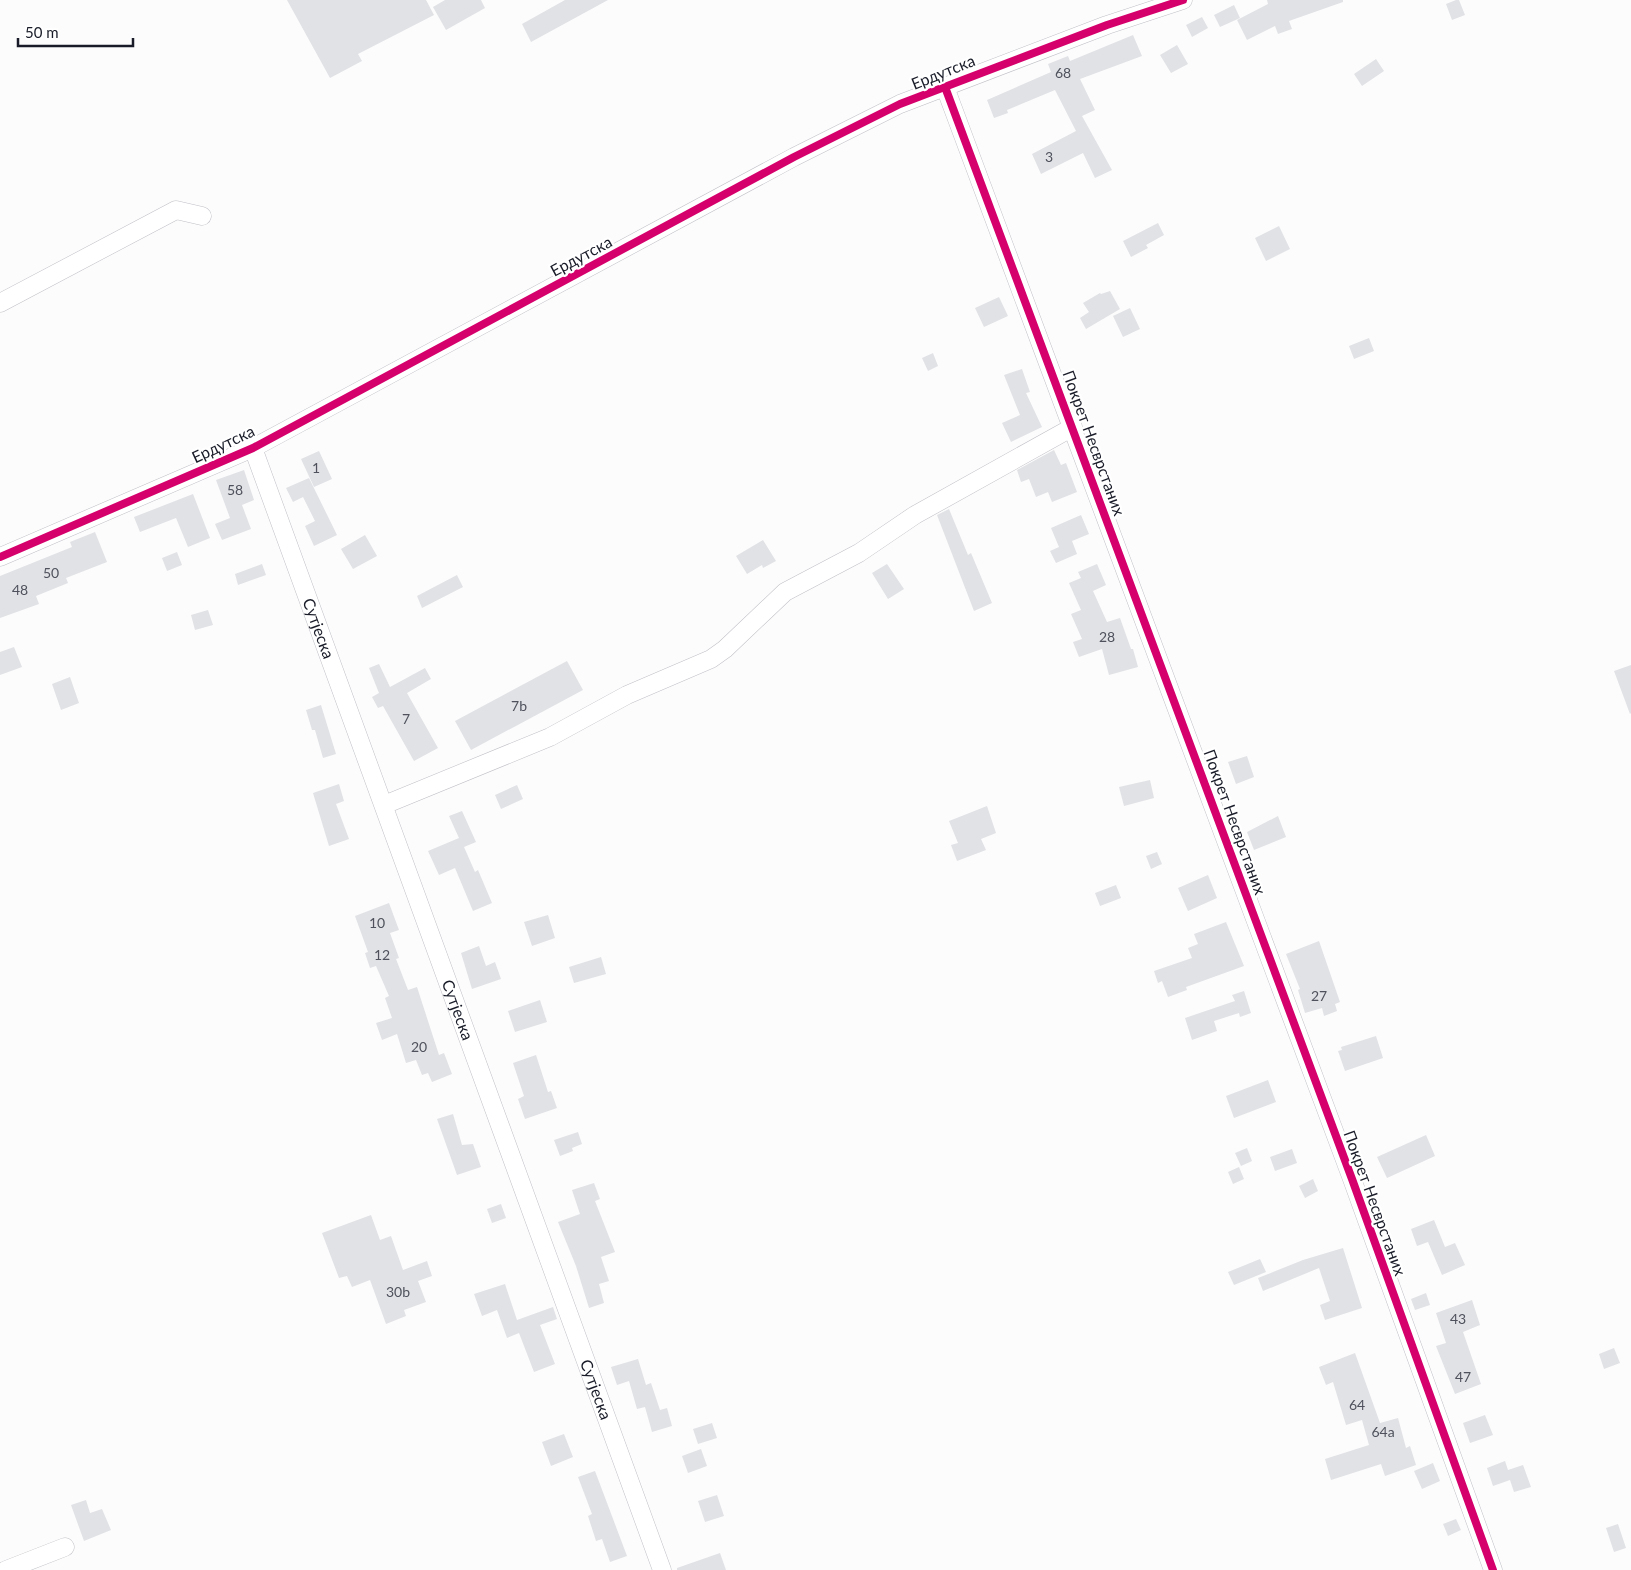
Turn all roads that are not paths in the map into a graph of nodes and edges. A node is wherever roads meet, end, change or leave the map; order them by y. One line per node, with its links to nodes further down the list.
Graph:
1 (1183, 0): 2 (street, Ердутска)
2 (945, 87): 5 (street, Покрет Несврстаних); 6 (street, Ердутска)
3 (202, 216): 4 (street)
4 (0, 303)
5 (1073, 427): 8 (street); 12 (street, Покрет Несврстаних)
6 (253, 448): 7 (street, Ердутска); 8 (street, Сутјеска)
7 (0, 557)
8 (384, 805): 11 (street, Сутјеска)
9 (65, 1547): 10 (street)
10 (6, 1570)
11 (662, 1570)
12 (1493, 1570)

